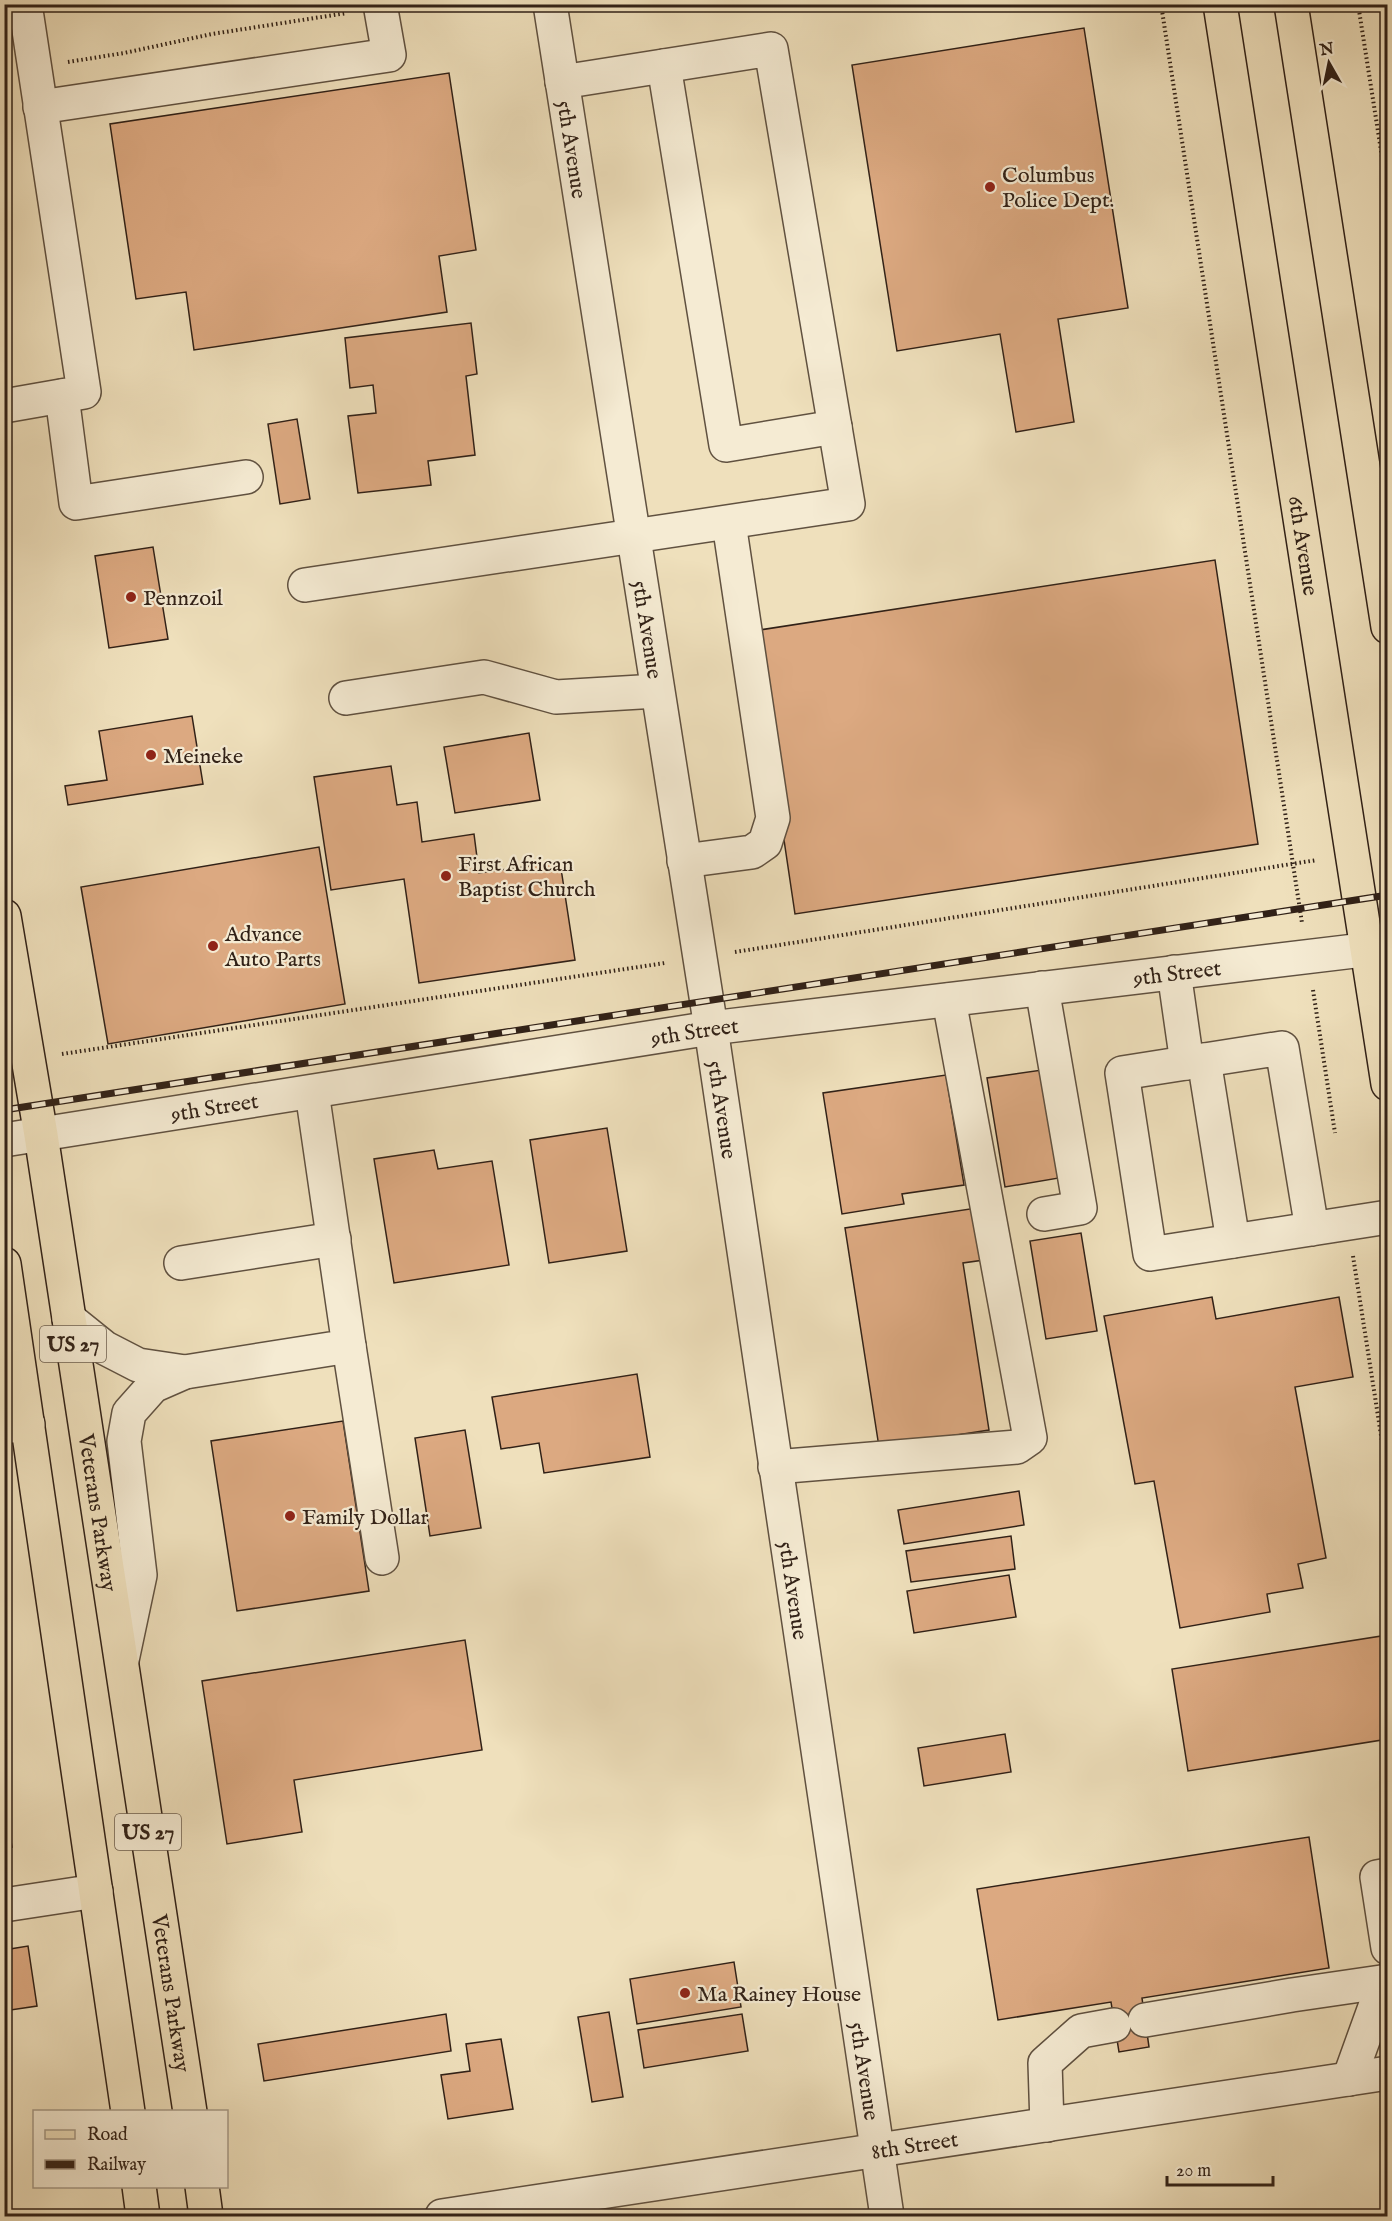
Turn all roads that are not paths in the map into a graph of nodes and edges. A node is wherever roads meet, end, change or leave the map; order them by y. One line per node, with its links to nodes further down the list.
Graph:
1 (25, 4): 8 (street)
2 (550, 4): 7 (street, 5th Avenue)
3 (1220, 4): 21 (main road, 6th Avenue)
4 (1291, 4): 16 (main road)
5 (381, 6): 8 (street)
6 (664, 66): 7 (street); 11 (street); 11 (street)
7 (562, 82): 14 (street, 5th Avenue)
8 (40, 108): 9 (street)
9 (62, 396): 10 (street); 12 (street)
10 (4, 406)
11 (835, 427): 13 (street)
12 (246, 477)
13 (729, 523): 14 (street); 19 (street)
14 (633, 537): 15 (street); 17 (street, 5th Avenue)
15 (305, 585)
16 (1388, 627)
17 (657, 691): 18 (street); 19 (street, 5th Avenue)
18 (346, 698)
19 (684, 861): 25 (street, 5th Avenue)
20 (4, 916): 29 (main road, Veterans Parkway / US 27)
21 (1377, 948): 22 (street, 9th Street); 27 (main road, 6th Avenue)
22 (1174, 972): 23 (street, 9th Street); 26 (street)
23 (1042, 988): 24 (street, 9th Street); 31 (street)
24 (949, 1000): 25 (street, 9th Street); 42 (street)
25 (711, 1028): 28 (street, 9th Street); 42 (street, 5th Avenue)
26 (1196, 1061): 33 (street); 35 (street); 35 (street)
27 (1388, 1084)
28 (312, 1092): 29 (street, 9th Street); 34 (street)
29 (41, 1135): 30 (street, 9th Street); 38 (main road, Veterans Parkway / US 27)
30 (4, 1140)
31 (1044, 1214)
32 (1388, 1217): 33 (street)
33 (1312, 1229): 35 (street)
34 (334, 1239): 36 (street); 39 (street)
35 (1233, 1241)
36 (181, 1263)
37 (4, 1264): 41 (main road, US 27)
38 (69, 1319): 40 (street); 44 (main road, Veterans Parkway / US 27)
39 (349, 1346): 40 (street); 43 (street)
40 (185, 1372): 44 (street)
41 (16, 1425): 46 (main road, US 27)
42 (776, 1467): 55 (street, 5th Avenue)
43 (382, 1558)
44 (122, 1662): 53 (main road, Veterans Parkway / US 27)
45 (1388, 1875): 48 (street)
46 (96, 1891): 47 (street); 52 (main road, US 27)
47 (4, 1905)
48 (1388, 1948)
49 (1386, 1982): 51 (street); 54 (street)
50 (1388, 2073): 51 (street, 8th Street)
51 (1349, 2079): 54 (street, 8th Street)
52 (128, 2110)
53 (190, 2110)
54 (1047, 2125): 55 (street, 8th Street)
55 (876, 2152): 60 (street, 8th Street); 61 (street, 5th Avenue)
56 (139, 2188): 58 (main road)
57 (202, 2188): 59 (main road)
58 (144, 2217)
59 (206, 2217)
60 (442, 2217)
61 (887, 2217)

